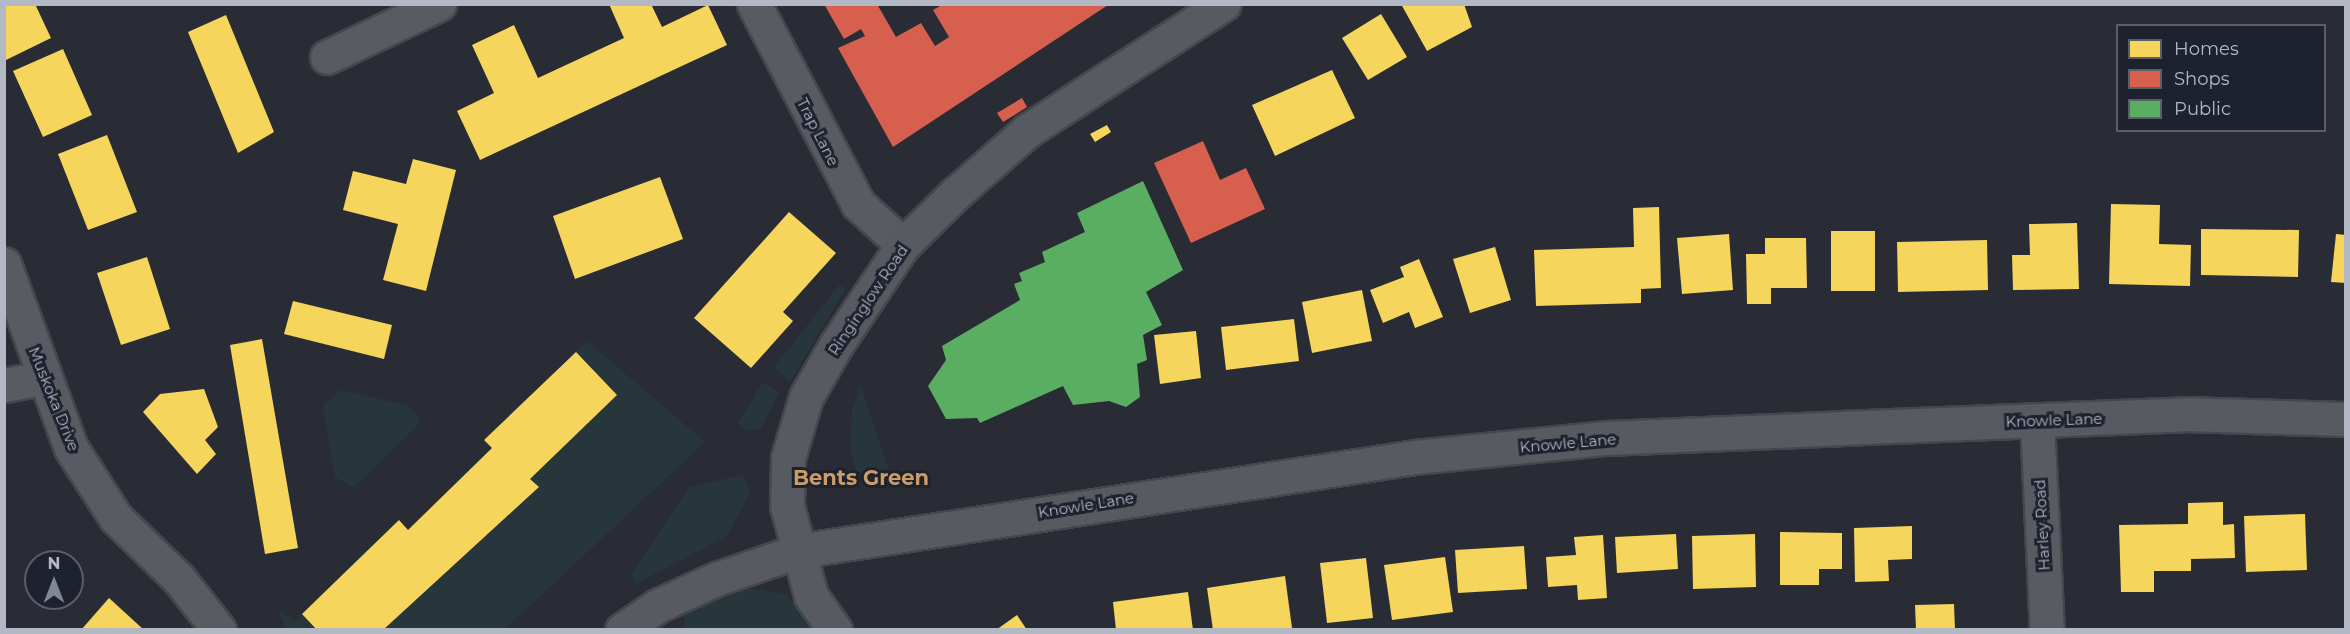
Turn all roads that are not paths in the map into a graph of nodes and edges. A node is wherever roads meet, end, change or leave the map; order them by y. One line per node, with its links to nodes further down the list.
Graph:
1 (439, 4): 4 (street)
2 (754, 4): 5 (street, Trap Lane)
3 (1223, 4): 5 (street, Ringinglow Road)
4 (327, 57)
5 (903, 246): 11 (street, Ringinglow Road)
6 (4, 264): 7 (street, Muskoka Drive)
7 (43, 378): 8 (street); 12 (street, Muskoka Drive)
8 (4, 385)
9 (2346, 419): 10 (street, Knowle Lane)
10 (2037, 421): 11 (street, Knowle Lane); 15 (street, Harley Road)
11 (798, 551): 13 (street); 14 (street, Ringinglow Road)
12 (219, 630)
13 (622, 630)
14 (835, 630)
15 (2047, 630)

